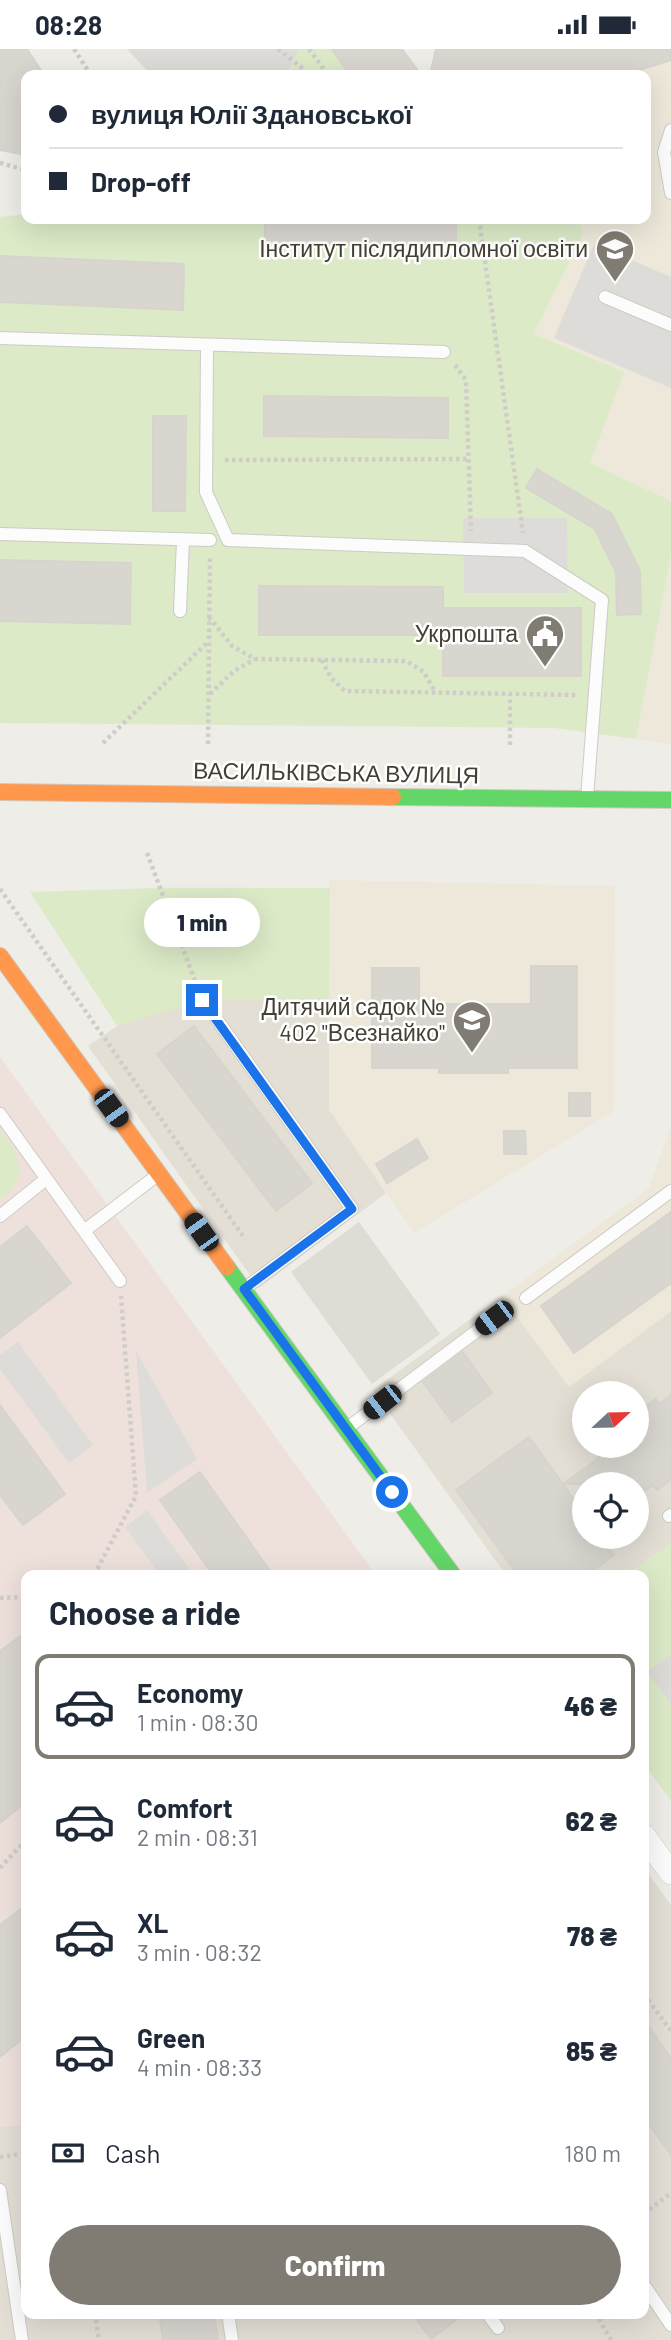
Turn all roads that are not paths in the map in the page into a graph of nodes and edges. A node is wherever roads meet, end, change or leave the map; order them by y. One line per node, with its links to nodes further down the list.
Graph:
1 (671, 130): 2 (lane)
2 (671, 193)
3 (605, 297): 4 (lane)
4 (671, 325)
5 (0, 338): 6 (lane)
6 (207, 345): 7 (lane); 13 (lane)
7 (444, 352)
8 (0, 534): 9 (lane)
9 (183, 540): 10 (lane); 11 (lane)
10 (210, 540)
11 (180, 611)
12 (0, 792): 13 (street, ВАСИЛЬКІВСЬКА ВУЛИЦЯ)
13 (587, 799): 14 (street, ВАСИЛЬКІВСЬКА ВУЛИЦЯ)
14 (671, 800)
15 (0, 956): 18 (street)
16 (202, 1000): 24 (lane)
17 (0, 1114): 19 (lane)
18 (159, 1174): 22 (lane); 24 (street)
19 (46, 1179): 21 (lane); 22 (lane)
20 (671, 1191): 25 (lane)
21 (0, 1216)
22 (85, 1231): 23 (lane)
23 (120, 1281)
24 (244, 1289): 27 (street)
25 (526, 1298)
26 (494, 1318): 27 (lane)
27 (346, 1429): 28 (street)
28 (449, 1570)
29 (649, 1843): 30 (street)
30 (671, 1873)
31 (0, 2190): 37 (lane)
32 (649, 2292): 35 (lane)
33 (229, 2319): 38 (lane)
34 (491, 2319): 36 (lane)
35 (671, 2325)
36 (498, 2328)
37 (22, 2340)
38 (232, 2340)

